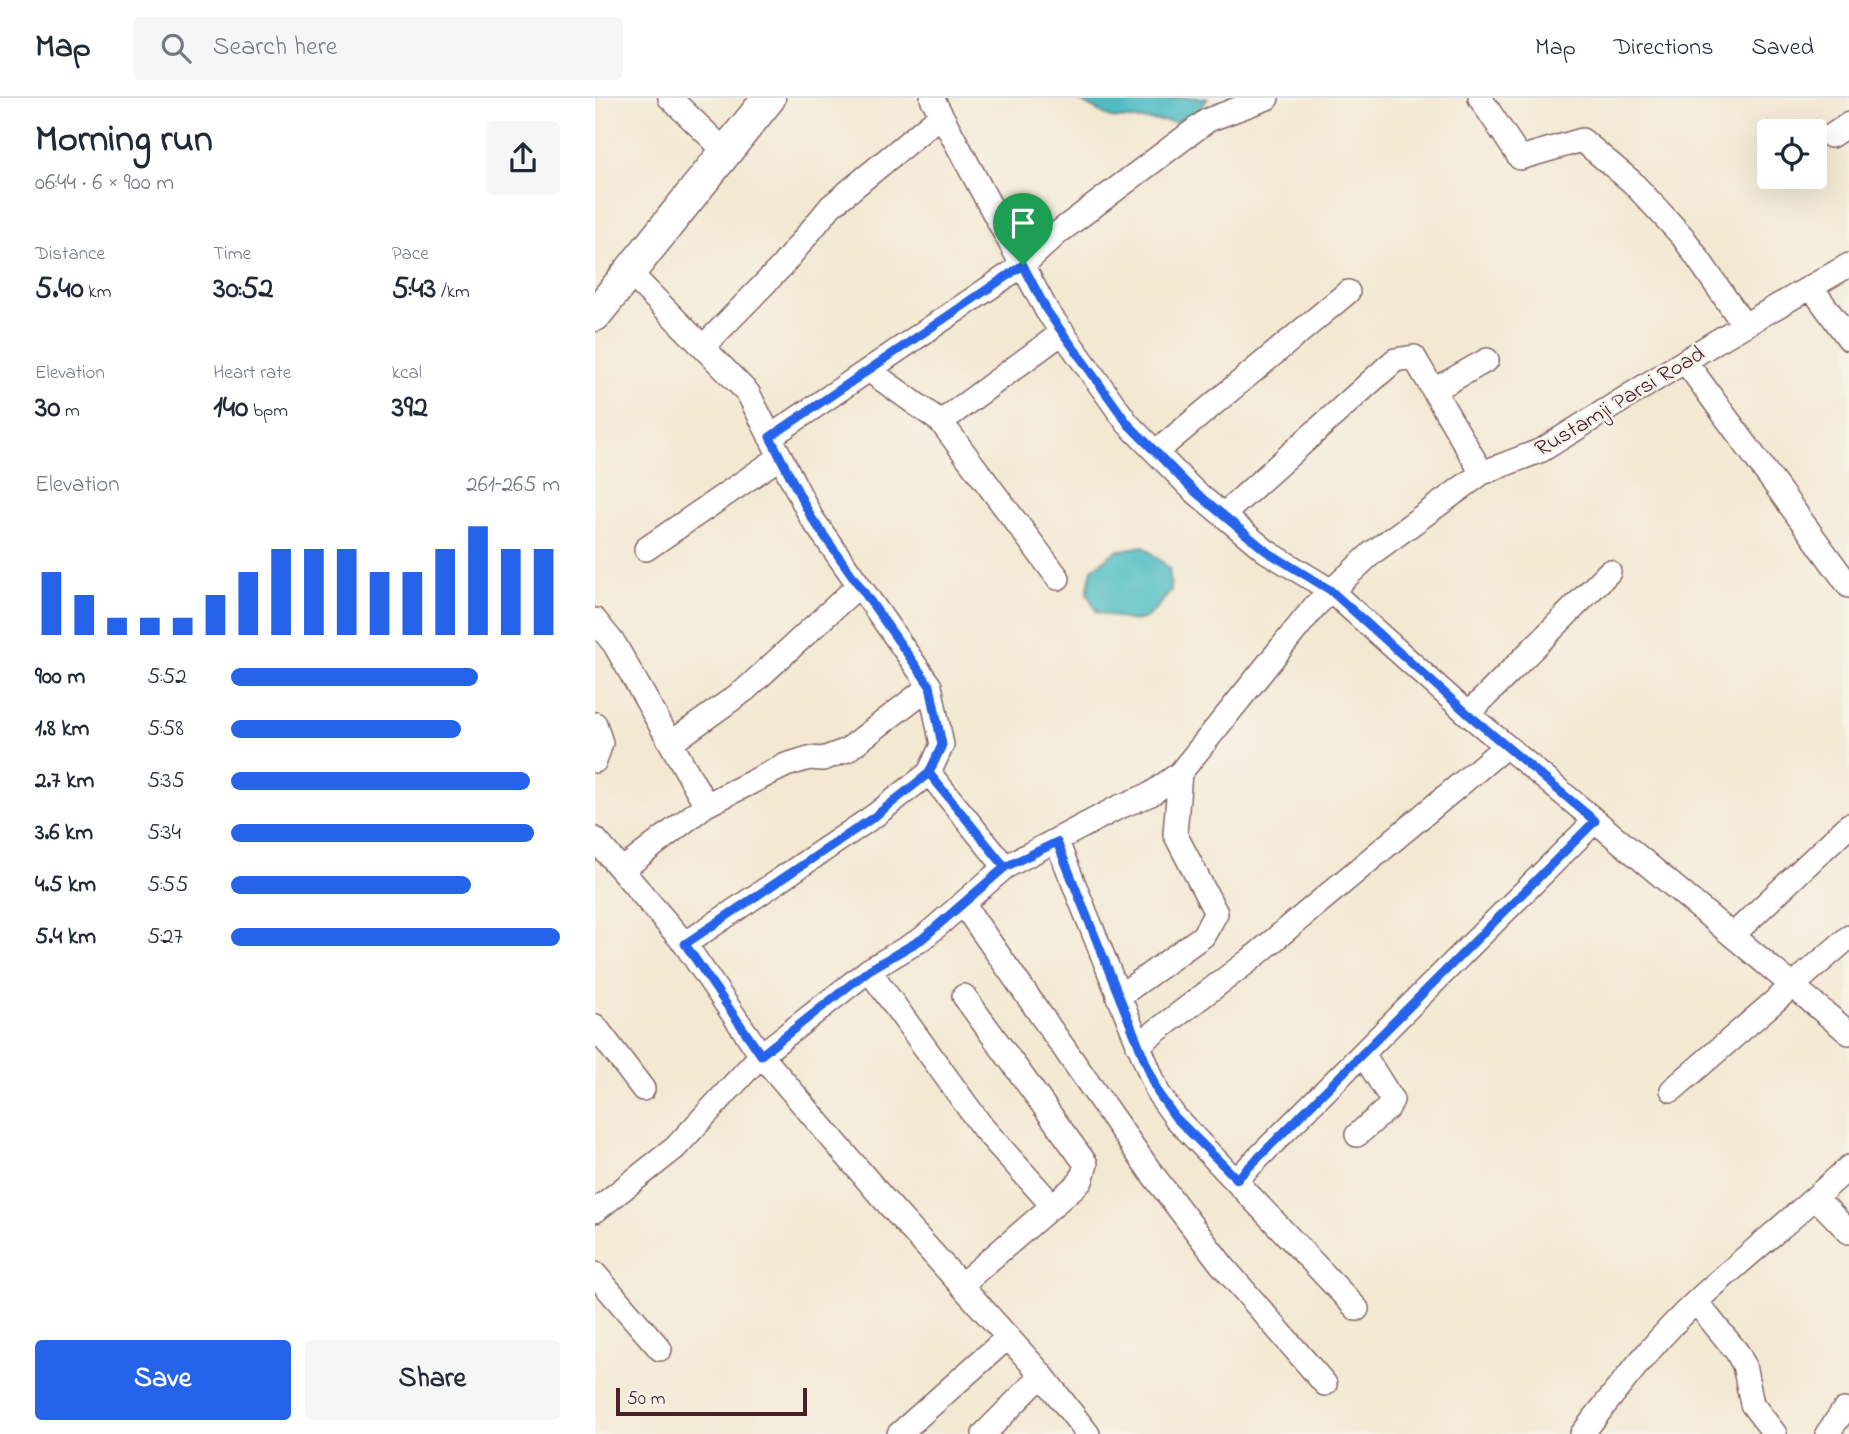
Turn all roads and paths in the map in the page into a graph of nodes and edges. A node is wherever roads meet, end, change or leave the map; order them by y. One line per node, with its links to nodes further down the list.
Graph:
1 (670, 98): 6 (street)
2 (769, 98): 6 (street)
3 (1267, 98): 7 (street)
4 (1480, 98): 13 (street)
5 (937, 106): 7 (street); 16 (street)
6 (725, 151): 9 (street)
7 (1023, 265): 14 (street); 19 (street)
8 (1849, 265): 10 (street, Rustamji Parsi Road)
9 (629, 272): 12 (street); 16 (street)
10 (1811, 287): 13 (street, Rustamji Parsi Road); 15 (street)
11 (1348, 292): 23 (street)
12 (595, 315)
13 (1744, 325): 18 (street, Rustamji Parsi Road)
14 (1063, 332): 21 (street); 23 (street)
15 (1849, 339)
16 (702, 347): 22 (street)
17 (1487, 360): 20 (street)
18 (1685, 361): 24 (street, Rustamji Parsi Road); 30 (street)
19 (870, 371): 21 (street); 22 (street)
20 (1434, 390): 24 (street); 25 (street)
21 (941, 422): 28 (street)
22 (775, 447): 26 (street); 29 (street)
23 (1156, 452): 25 (street)
24 (1482, 473): 31 (street, Rustamji Parsi Road)
25 (1223, 515): 31 (street)
26 (646, 549)
27 (1609, 572): 34 (street)
28 (1058, 578)
29 (859, 585): 33 (street); 36 (street)
30 (1849, 586)
31 (1330, 590): 34 (street); 40 (street, Rustamji Parsi Road)
32 (595, 620): 36 (street)
33 (930, 686): 39 (street); 41 (street)
34 (1468, 714): 37 (street)
35 (595, 724): 38 (street)
36 (671, 743): 41 (street)
37 (1506, 746): 42 (street); 58 (street)
38 (595, 761)
39 (929, 773): 46 (street); 51 (street)
40 (1180, 773): 45 (street, Rustamji Parsi Road); 55 (street)
41 (706, 805): 47 (street)
42 (1595, 821): 49 (street); 59 (street)
43 (1849, 825): 49 (street)
44 (595, 839): 47 (street)
45 (1057, 842): 46 (street, Rustamji Parsi Road); 55 (street)
46 (1005, 867): 48 (street, Rustamji Parsi Road)
47 (622, 870): 51 (street)
48 (963, 904): 52 (street, Rustamji Parsi Road); 77 (street)
49 (1734, 935): 53 (street)
50 (1849, 937): 53 (street)
51 (685, 944): 60 (street)
52 (869, 970): 60 (street, Rustamji Parsi Road); 67 (street)
53 (1792, 985): 57 (street); 62 (street)
54 (964, 996): 67 (street)
55 (1118, 998): 58 (street)
56 (595, 1026): 61 (street)
57 (1849, 1032)
58 (1138, 1045): 65 (street)
59 (1363, 1054): 63 (street); 65 (street)
60 (761, 1055): 68 (street, Rustamji Parsi Road); 71 (street)
61 (643, 1088)
62 (1672, 1090)
63 (1357, 1135)
64 (1849, 1167): 66 (street)
65 (1237, 1179): 73 (street)
66 (1816, 1198): 69 (street); 72 (street)
67 (1053, 1206): 71 (street)
68 (595, 1211)
69 (1849, 1232)
70 (595, 1274): 75 (street)
71 (962, 1284): 74 (street)
72 (1696, 1302): 82 (street); 83 (street)
73 (1357, 1309)
74 (1008, 1337): 76 (street); 79 (street)
75 (660, 1349)
76 (1042, 1375): 80 (street); 81 (street)
77 (1325, 1384)
78 (1847, 1410): 84 (street)
79 (898, 1434)
80 (983, 1434)
81 (1089, 1434)
82 (1582, 1434)
83 (1775, 1434)
84 (1827, 1434)

